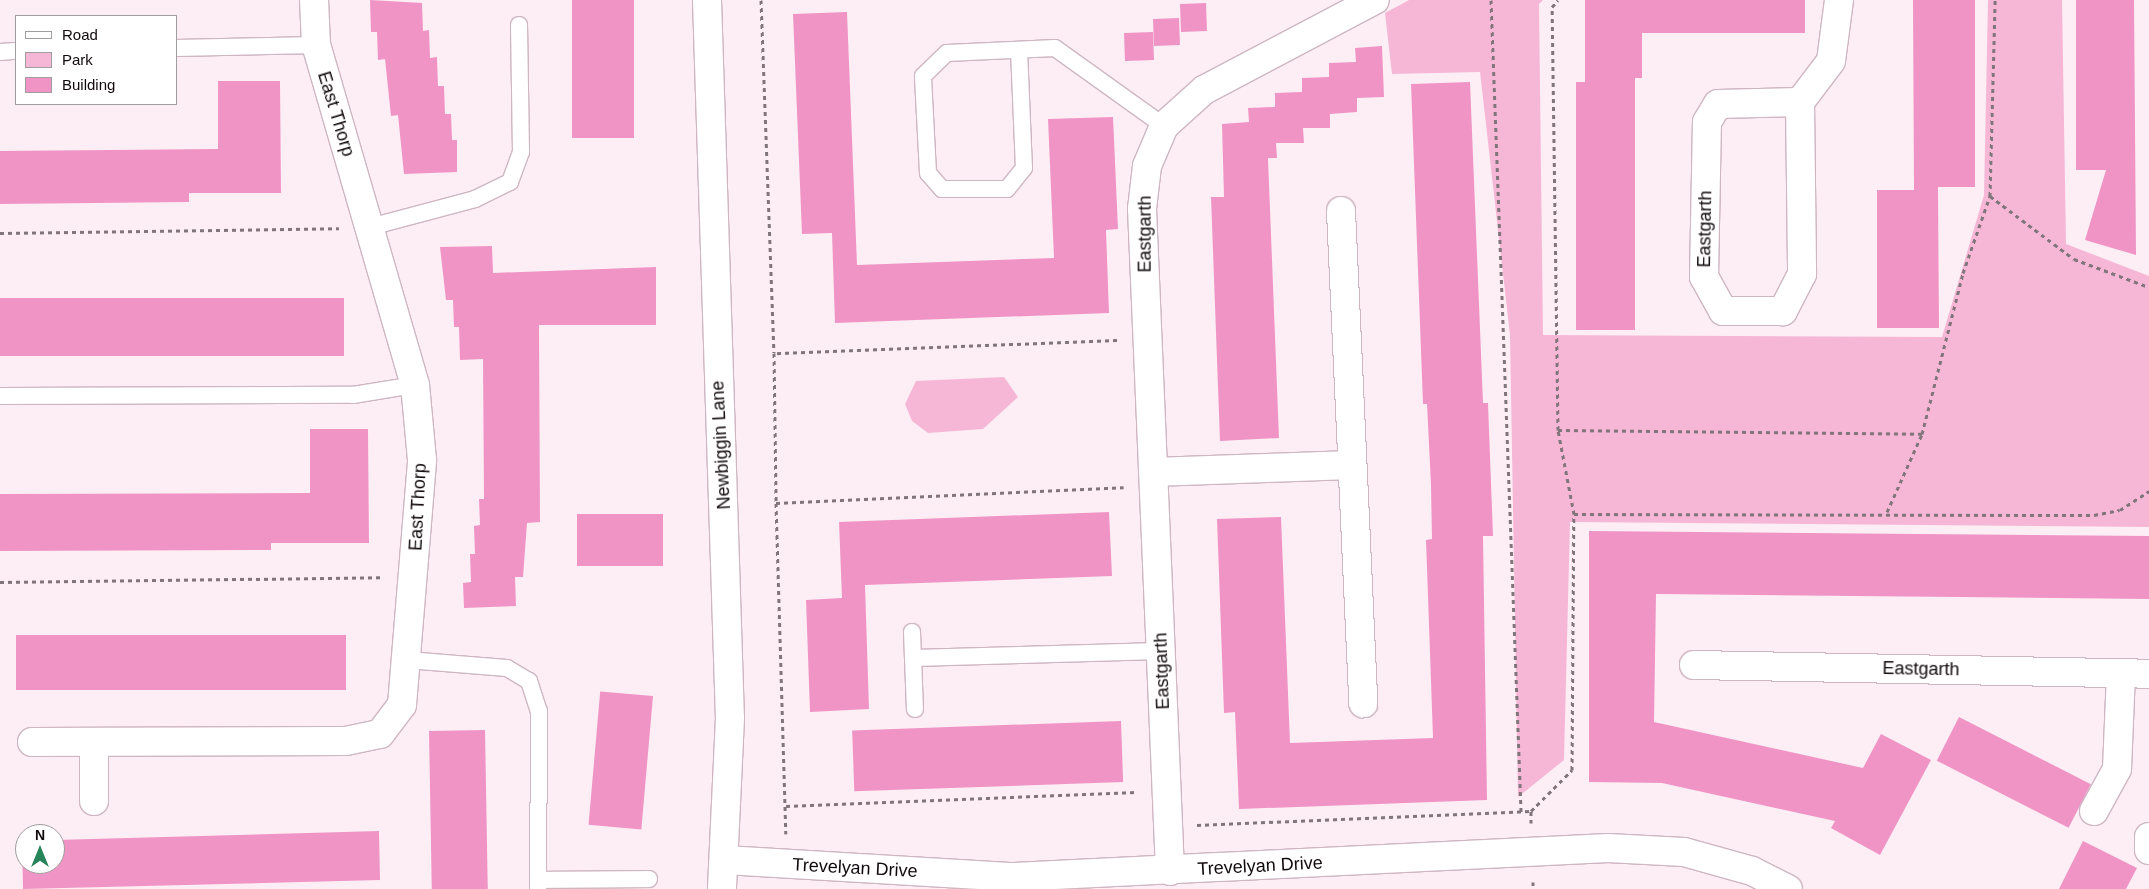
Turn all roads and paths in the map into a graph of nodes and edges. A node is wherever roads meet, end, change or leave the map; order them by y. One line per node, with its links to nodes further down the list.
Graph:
1 (314, 0): 10 (street, East Thorp)
2 (707, 0): 53 (street, Newbiggin Lane)
3 (761, 0): 23 (path)
4 (1375, 0): 16 (street, Eastgarth)
5 (1491, 0): 48 (path)
6 (1558, 0): 26 (path)
7 (1840, 0): 15 (street)
8 (1995, 0): 17 (path)
9 (519, 25): 19 (lane)
10 (316, 45): 11 (lane); 19 (street, East Thorp)
11 (178, 48)
12 (1019, 50): 12 (lane); 16 (lane)
13 (0, 52): 14 (lane)
14 (15, 52)
15 (1800, 102): 15 (street, Eastgarth)
16 (1164, 126): 22 (street, Eastgarth)
17 (1990, 196): 21 (path); 27 (path)
18 (1342, 211): 28 (street)
19 (370, 227): 20 (path); 24 (street, East Thorp)
20 (0, 233)
21 (2149, 287)
22 (1148, 339): 23 (path); 29 (street, Eastgarth)
23 (774, 353): 31 (path)
24 (415, 385): 25 (lane); 34 (street, East Thorp)
25 (0, 396)
26 (1558, 430): 27 (path); 33 (path)
27 (1922, 434): 32 (path)
28 (1352, 465): 29 (street); 43 (street)
29 (1153, 479): 31 (path); 37 (street, Eastgarth)
30 (2149, 491): 32 (path)
31 (776, 502): 54 (path)
32 (1887, 512): 33 (path)
33 (1574, 514): 52 (path)
34 (414, 577): 35 (path); 39 (street, East Thorp)
35 (0, 582)
36 (912, 632): 38 (lane)
37 (1161, 651): 38 (lane); 55 (street, Eastgarth)
38 (913, 658): 44 (lane)
39 (407, 660): 46 (street, East Thorp); 58 (lane)
40 (1694, 664): 41 (street, Eastgarth)
41 (2121, 673): 42 (street, Eastgarth); 49 (street)
42 (2149, 674)
43 (1362, 704)
44 (916, 708)
45 (32, 742): 46 (street, East Thorp)
46 (94, 742): 47 (street)
47 (94, 801)
48 (1521, 811)
49 (2094, 811)
50 (2149, 837): 51 (street)
51 (2149, 850)
52 (1533, 853): 55 (street, Trevelyan Drive); 60 (street, Trevelyan Drive)
53 (725, 860): 54 (street, Trevelyan Drive); 59 (street, Newbiggin Lane)
54 (787, 864): 57 (street, Trevelyan Drive)
55 (1170, 870): 57 (street, Trevelyan Drive)
56 (649, 879): 58 (lane)
57 (1014, 883)
58 (538, 884)
59 (722, 889)
60 (1788, 889)

